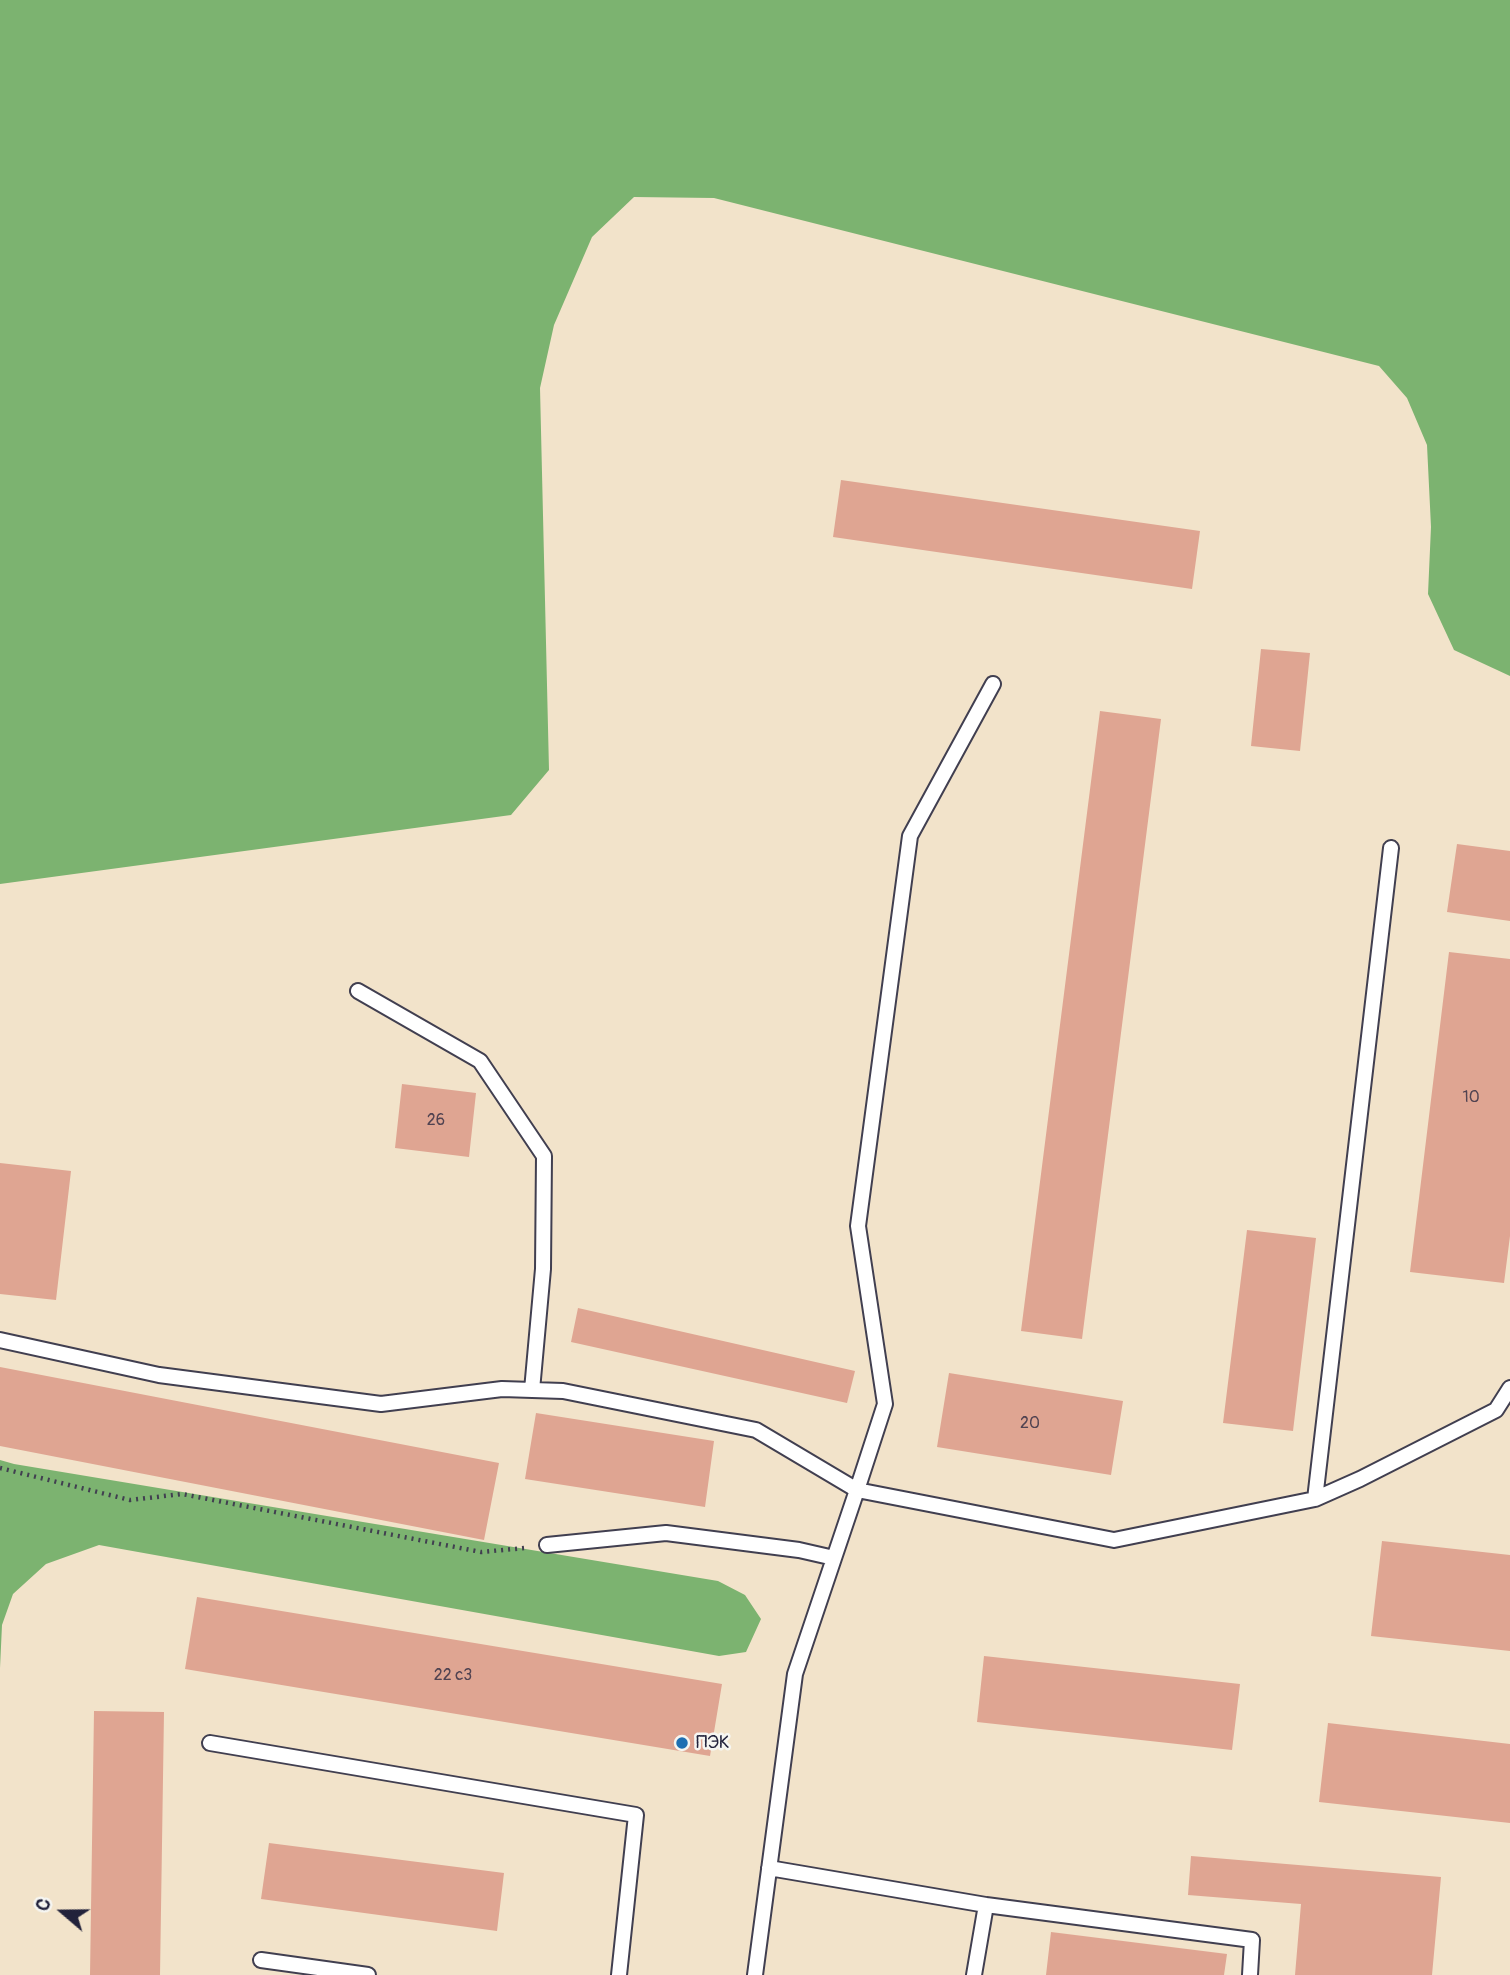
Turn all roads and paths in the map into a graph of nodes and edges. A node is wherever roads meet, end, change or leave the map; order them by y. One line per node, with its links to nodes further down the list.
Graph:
1 (993, 684): 8 (lane)
2 (1391, 848): 9 (lane)
3 (358, 991): 6 (lane)
4 (0, 1340): 6 (lane)
5 (1510, 1388): 9 (lane)
6 (532, 1390): 8 (lane)
7 (0, 1468): 10 (path)
8 (857, 1490): 9 (lane); 11 (lane)
9 (1315, 1499)
10 (547, 1545): 11 (lane)
11 (834, 1558): 13 (lane)
12 (210, 1743): 17 (lane)
13 (769, 1868): 14 (lane); 18 (lane)
14 (986, 1905): 19 (lane); 20 (lane)
15 (261, 1960): 16 (lane)
16 (368, 1975)
17 (619, 1975)
18 (755, 1975)
19 (974, 1975)
20 (1250, 1975)

